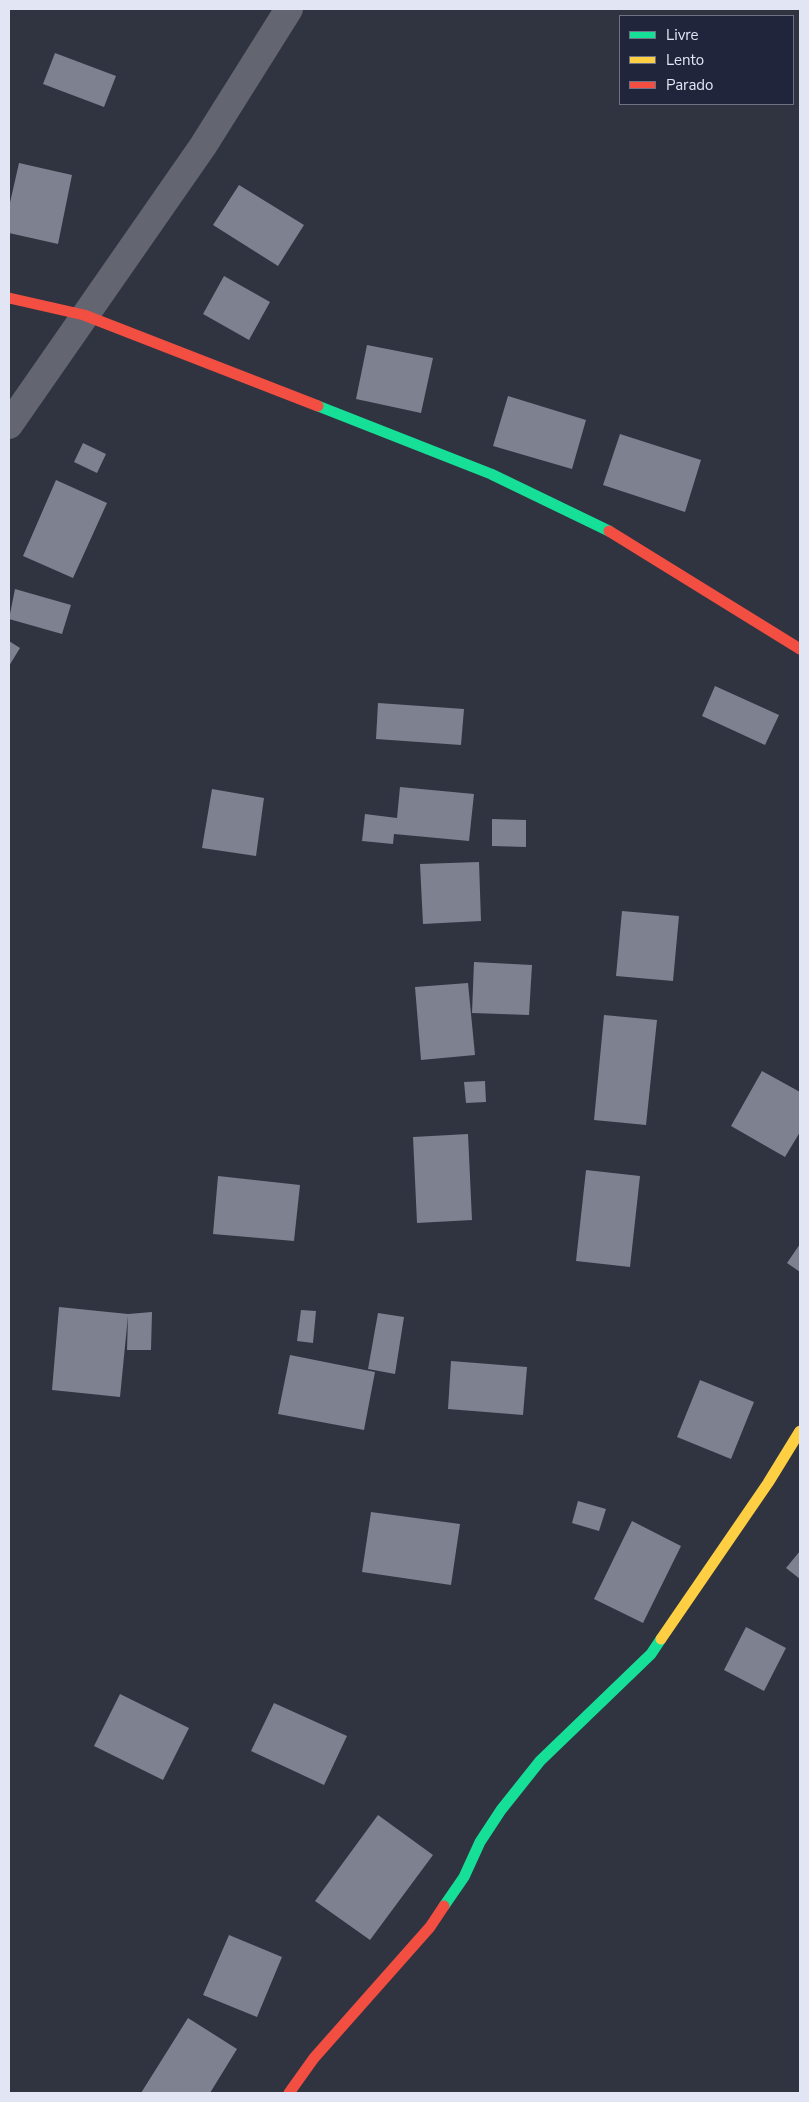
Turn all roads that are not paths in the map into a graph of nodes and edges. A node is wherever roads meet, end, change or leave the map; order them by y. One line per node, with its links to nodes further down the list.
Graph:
1 (289, 9): 3 (street)
2 (9, 298): 3 (street)
3 (84, 315): 4 (street); 5 (street)
4 (9, 425)
5 (800, 649)
6 (800, 1431): 7 (street)
7 (289, 2093)

